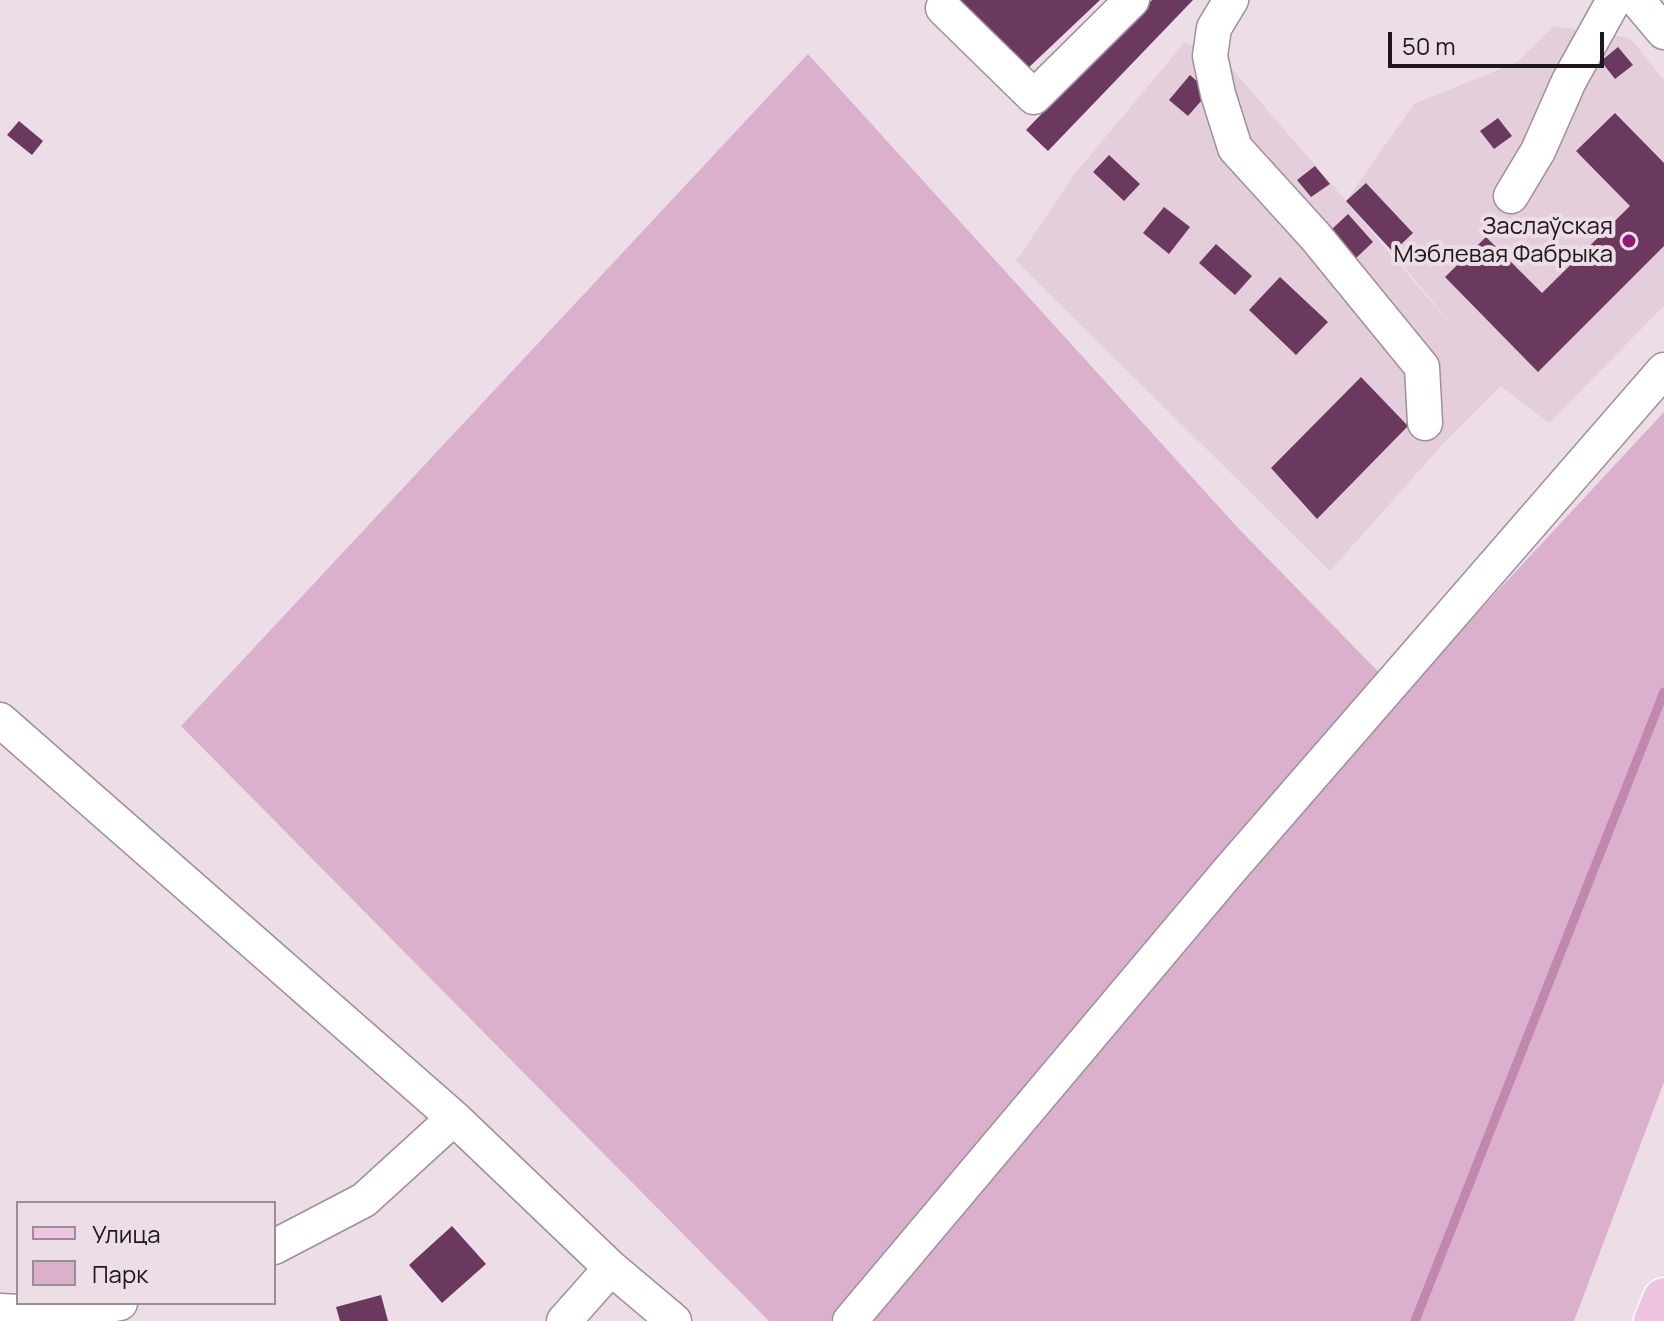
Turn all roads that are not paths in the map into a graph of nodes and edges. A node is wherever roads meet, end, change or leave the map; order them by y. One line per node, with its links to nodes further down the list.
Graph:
1 (1132, 0): 5 (street)
2 (1231, 0): 9 (street)
3 (1614, 0): 7 (street)
4 (1637, 0): 6 (street)
5 (943, 8)
6 (1664, 32)
7 (1511, 196)
8 (1664, 370): 20 (street)
9 (1425, 423)
10 (0, 720): 11 (street)
11 (454, 1118): 12 (street); 13 (street)
12 (276, 1246)
13 (611, 1268): 18 (street); 19 (street)
14 (1664, 1299): 21 (main road)
15 (111, 1305): 17 (street)
16 (0, 1311): 17 (street)
17 (59, 1317)
18 (564, 1321)
19 (674, 1321)
20 (850, 1321)
21 (1655, 1321)

